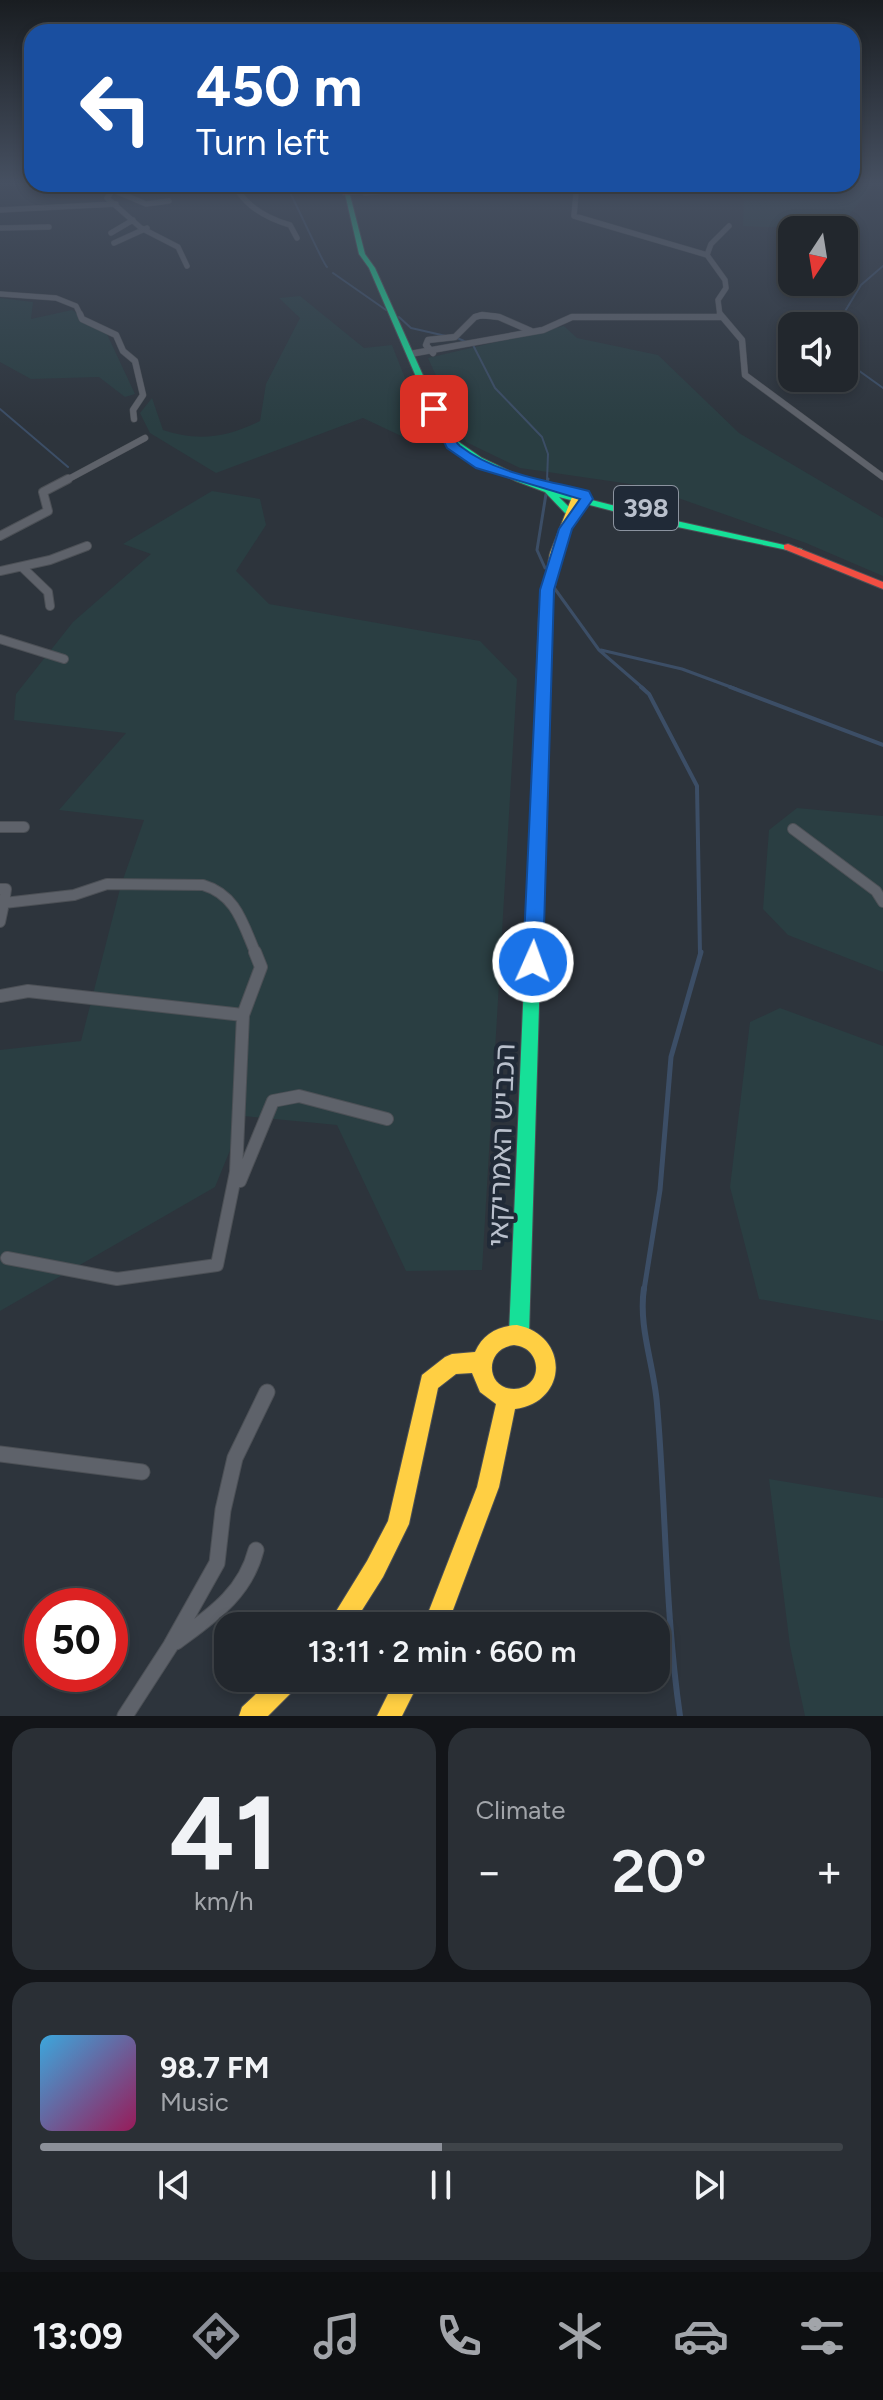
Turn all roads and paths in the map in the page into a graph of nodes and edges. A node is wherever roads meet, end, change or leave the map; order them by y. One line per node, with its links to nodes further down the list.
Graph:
1 (371, 265): 7 (main road, 398)
2 (714, 265): 4 (street)
3 (0, 294): 8 (street)
4 (720, 317): 5 (street); 11 (street)
5 (532, 331): 6 (street); 6 (street)
6 (433, 353): 7 (street)
7 (410, 354): 10 (main road, 398)
8 (134, 419)
9 (145, 438): 16 (street)
10 (492, 471): 12 (main road, 398); 13 (main road, 398)
11 (883, 477)
12 (537, 487): 13 (main road, 398); 15 (main road)
13 (583, 496): 14 (main road, 398); 15 (main road, הכביש האמריקאי); 18 (main road, 398)
14 (617, 506): 15 (main road); 18 (main road, 398)
15 (574, 512): 37 (main road, הכביש האמריקאי)
16 (0, 536)
17 (87, 546): 19 (street)
18 (798, 551): 21 (main road, 398)
19 (22, 567): 20 (street); 22 (street)
20 (0, 571)
21 (883, 586)
22 (50, 606)
23 (0, 639): 24 (street)
24 (64, 659)
25 (0, 827): 26 (street)
26 (24, 827)
27 (793, 829): 29 (street)
28 (0, 889): 30 (street)
29 (883, 902)
30 (4, 903): 31 (street); 33 (street)
31 (0, 922)
32 (0, 996): 33 (street)
33 (243, 1015): 35 (street)
34 (387, 1119): 35 (street)
35 (234, 1180): 36 (street)
36 (7, 1258)
37 (519, 1334): 38 (main road); 40 (main road)
38 (482, 1362): 40 (main road); 44 (main road)
39 (267, 1392): 46 (street)
40 (507, 1399): 45 (main road)
41 (0, 1454): 42 (street)
42 (142, 1472)
43 (256, 1550): 46 (street)
44 (348, 1612)
45 (440, 1612)
46 (171, 1645): 49 (street)
47 (276, 1692): 50 (main road)
48 (402, 1692): 51 (main road)
49 (125, 1716)
50 (251, 1716)
51 (389, 1716)

